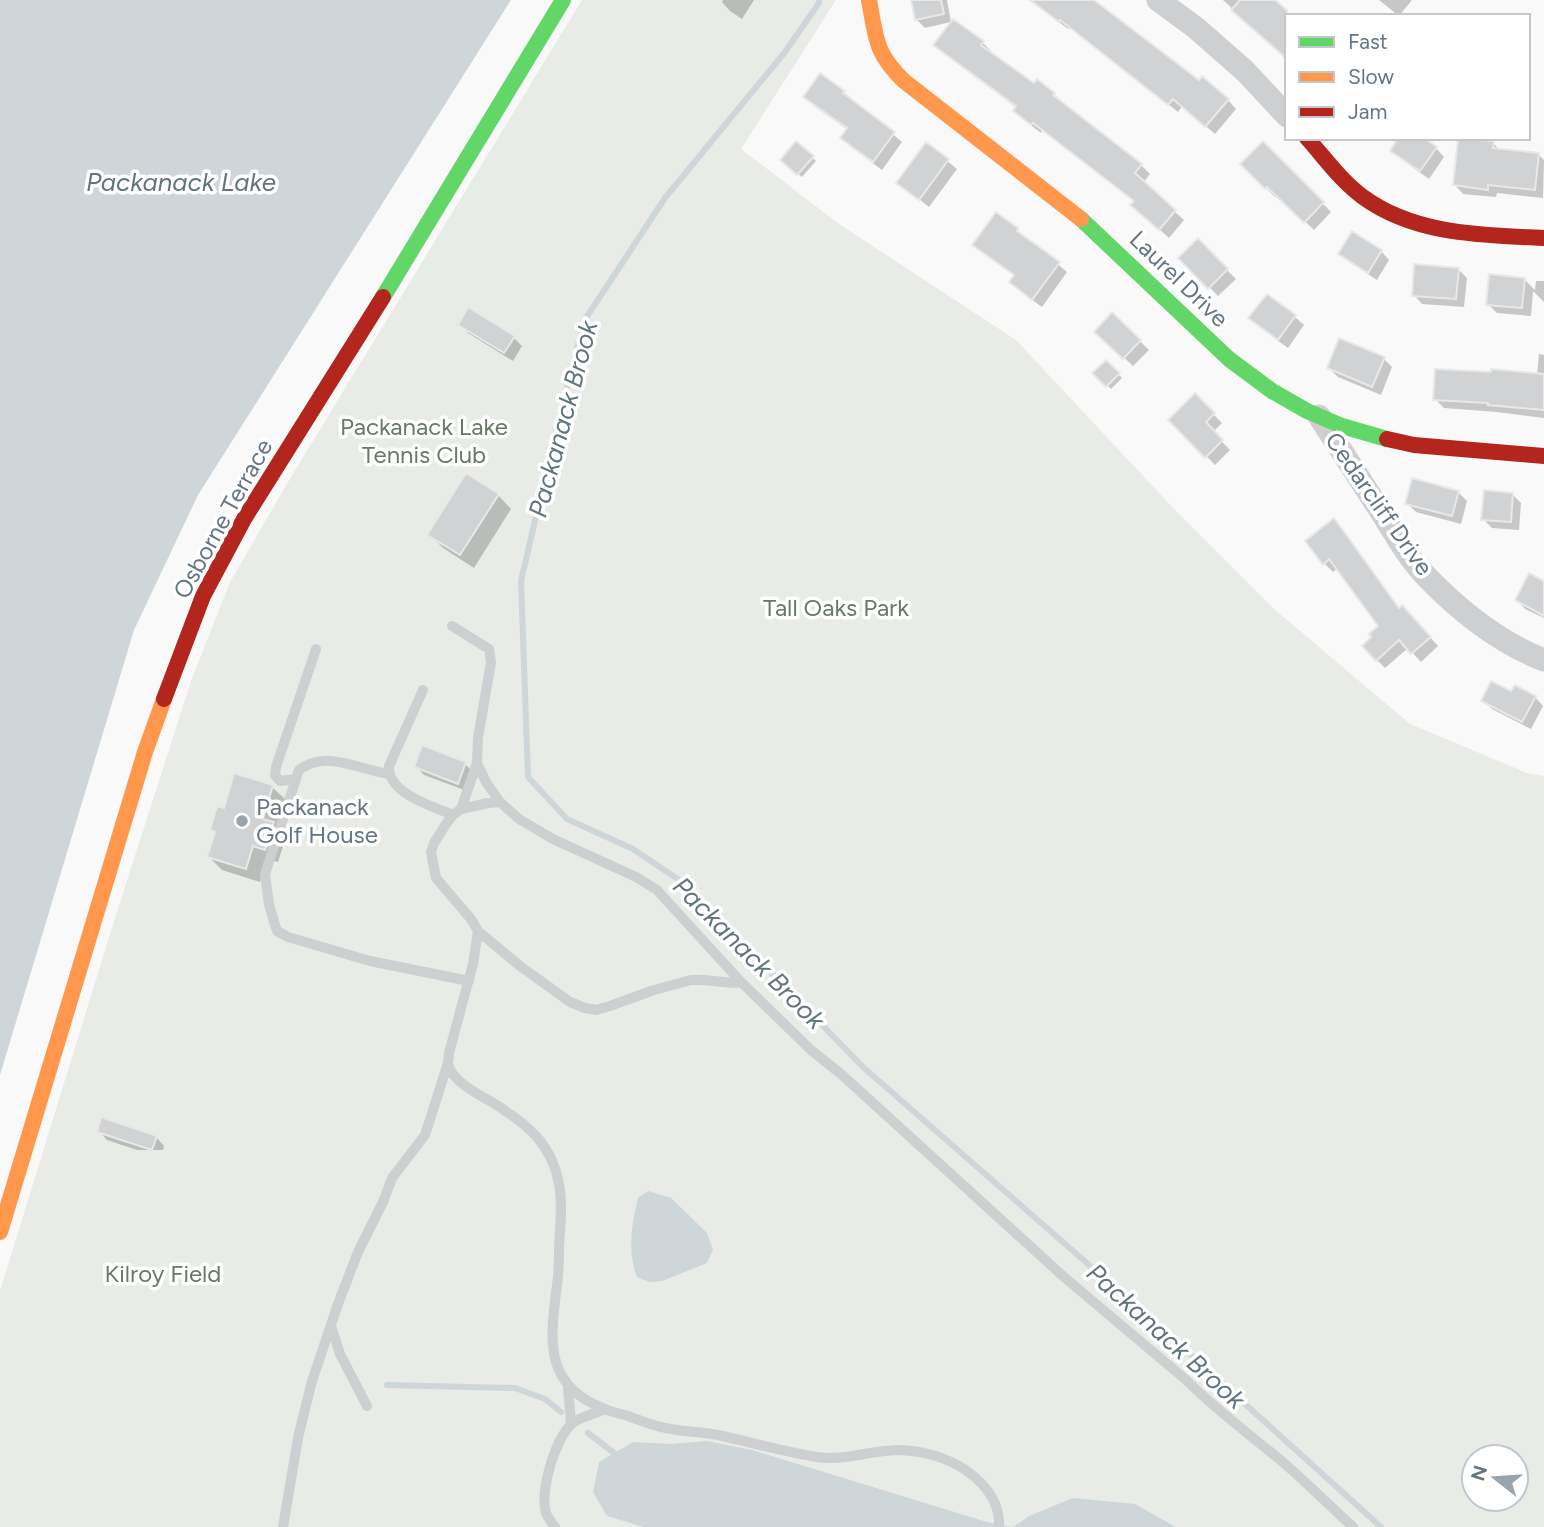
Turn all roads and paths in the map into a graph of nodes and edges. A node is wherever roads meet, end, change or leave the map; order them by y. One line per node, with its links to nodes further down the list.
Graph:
1 (563, 0): 22 (street, Osborne Terrace)
2 (869, 0): 7 (street, Laurel Drive)
3 (1158, 0): 4 (street)
4 (1285, 114)
5 (1309, 140): 6 (street)
6 (1544, 238)
7 (1319, 416): 8 (street, Laurel Drive); 11 (street, Cedarcliff Drive)
8 (1544, 456)
9 (452, 626): 13 (lane)
10 (316, 649): 15 (lane)
11 (1544, 660)
12 (423, 690): 14 (lane)
13 (477, 763): 16 (lane); 17 (lane)
14 (388, 774): 15 (lane); 17 (lane)
15 (296, 779): 19 (lane)
16 (500, 802): 17 (lane); 20 (lane)
17 (457, 812): 18 (lane)
18 (478, 931): 19 (lane); 20 (lane)
19 (469, 981): 21 (lane)
20 (741, 982): 31 (lane)
21 (448, 1063): 23 (lane); 24 (lane)
22 (0, 1232)
23 (331, 1326): 25 (lane); 29 (lane)
24 (568, 1387): 26 (lane); 27 (lane)
25 (367, 1406)
26 (605, 1409): 27 (lane); 28 (lane)
27 (571, 1424): 30 (lane)
28 (999, 1524)
29 (283, 1527)
30 (555, 1527)
31 (1353, 1527)

